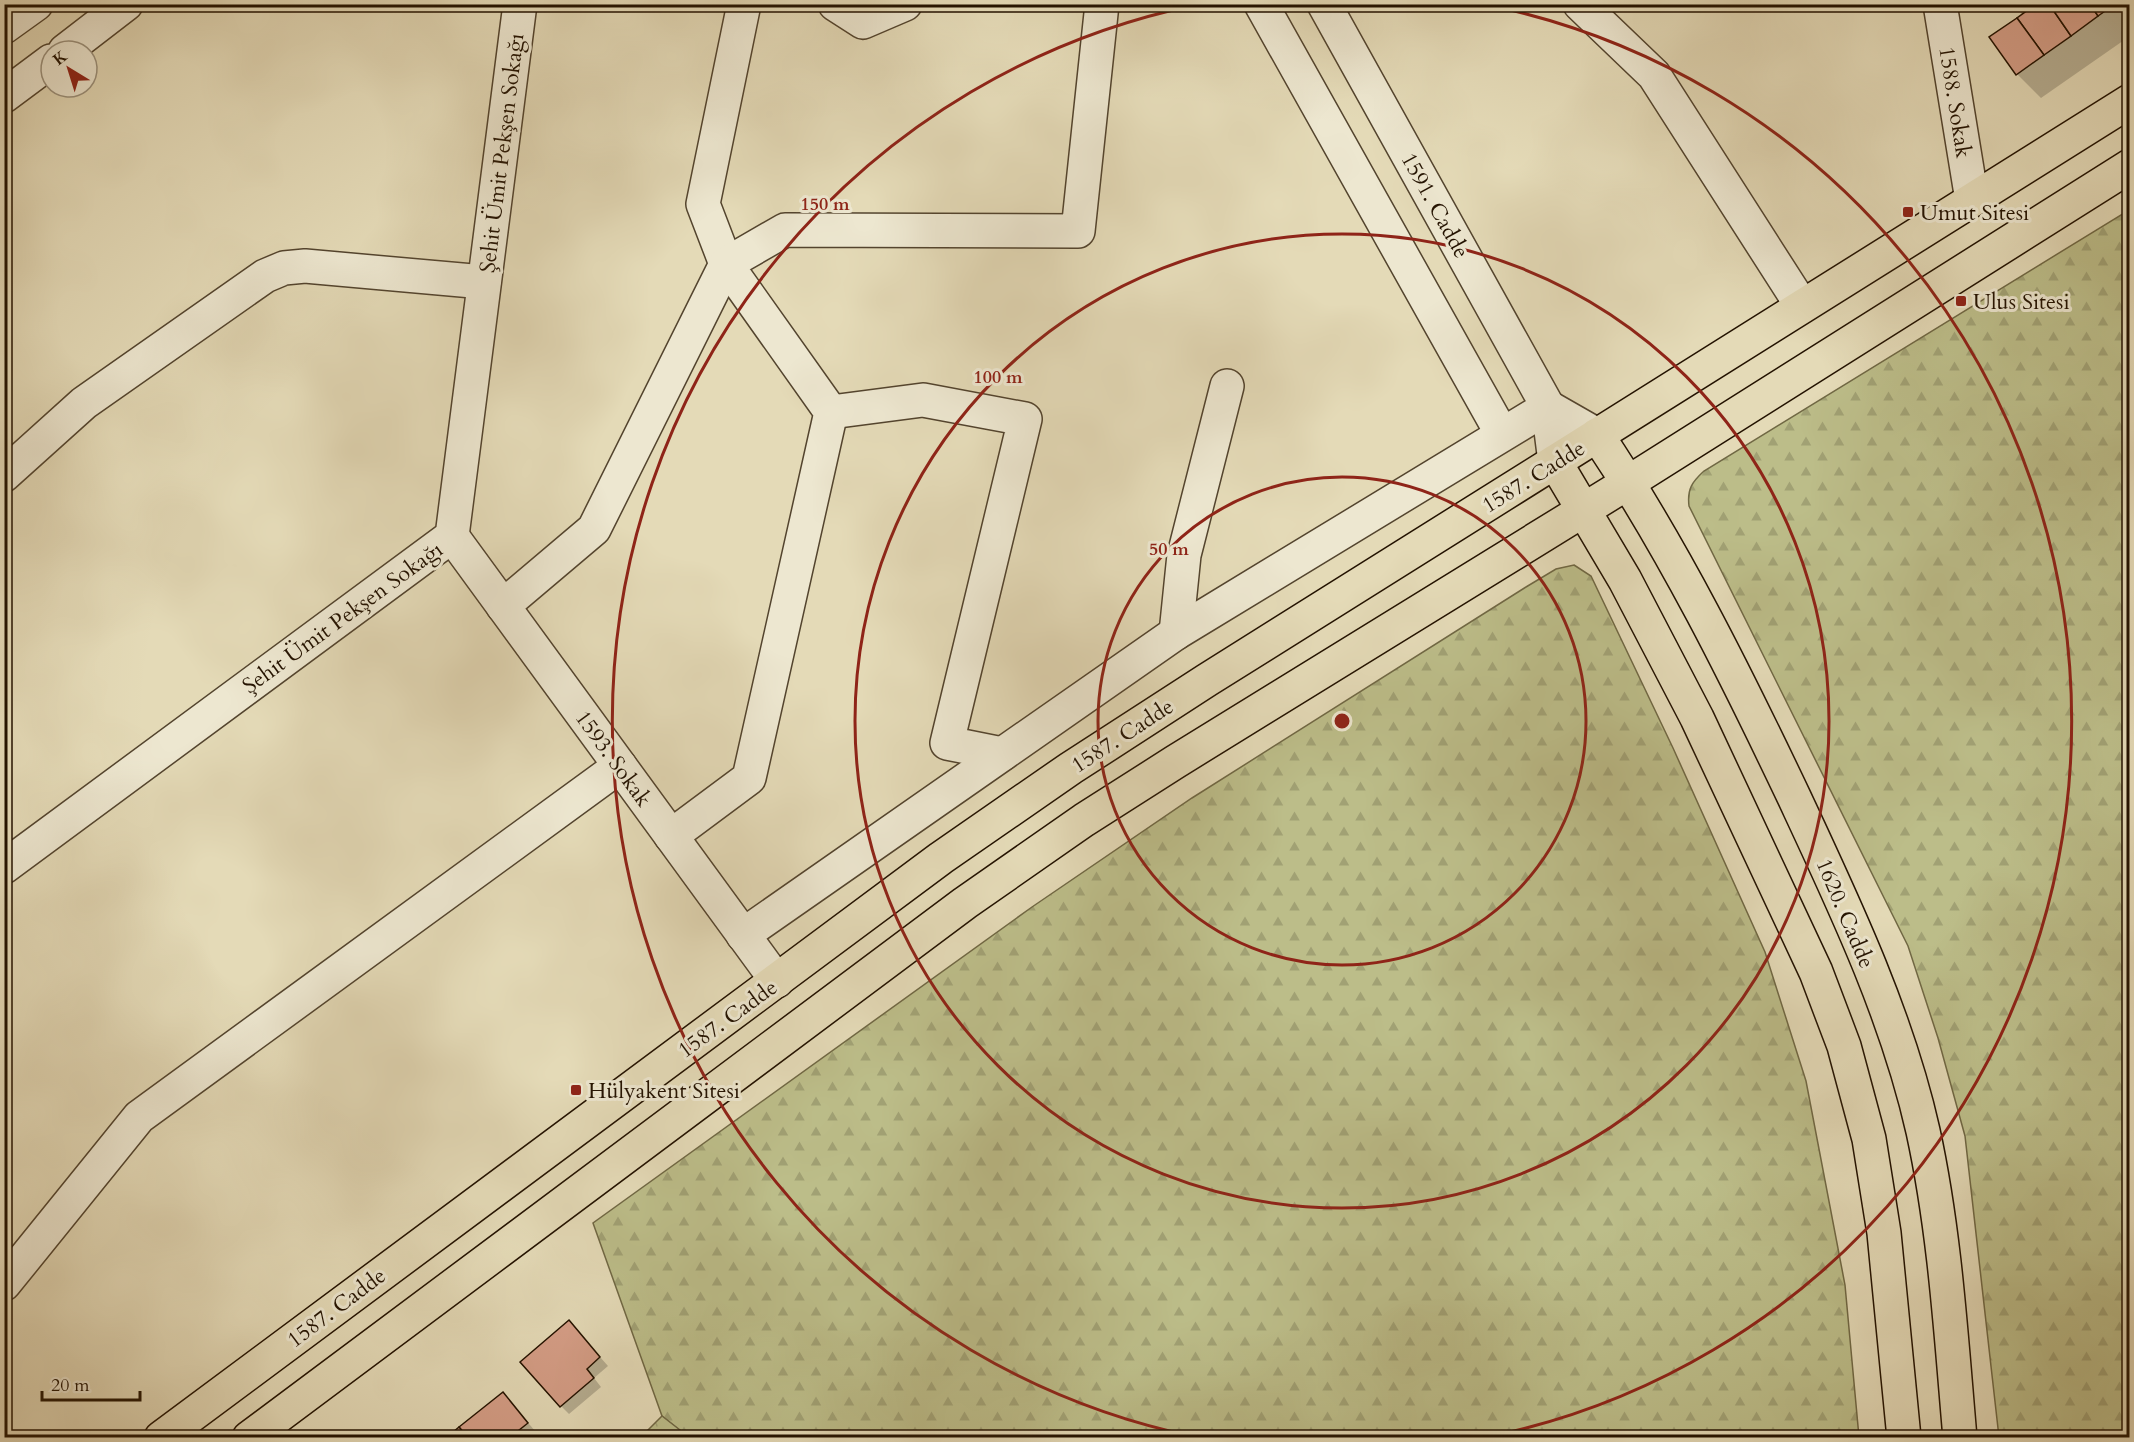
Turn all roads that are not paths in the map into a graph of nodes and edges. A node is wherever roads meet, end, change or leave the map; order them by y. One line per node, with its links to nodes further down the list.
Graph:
1 (36, 4): 12 (street)
2 (126, 4): 13 (street)
3 (520, 4): 20 (street, Şehit Ümit Pekşen Sokağı)
4 (744, 4): 19 (street)
5 (835, 4): 6 (street)
6 (905, 4)
7 (1102, 4): 19 (street)
8 (1262, 4): 25 (street)
9 (1324, 4): 23 (street, 1591. Cadde)
10 (1580, 4): 21 (street)
11 (1940, 4): 18 (street, 1588. Sokak)
12 (4, 27)
13 (81, 39)
14 (39, 70): 15 (street)
15 (4, 96)
16 (2130, 101): 18 (main road, 1587. Cadde)
17 (2130, 166): 29 (main road)
18 (1972, 200): 21 (main road, 1587. Cadde)
19 (726, 264): 24 (street); 32 (street)
20 (484, 282): 28 (street); 31 (street, Şehit Ümit Pekşen Sokağı)
21 (1802, 306): 26 (main road, 1587. Cadde)
22 (1227, 386): 33 (street)
23 (1548, 407): 25 (street); 26 (street); 27 (street)
24 (831, 412): 34 (street); 36 (street)
25 (1502, 434): 33 (street)
26 (1597, 435): 27 (main road, 1587. Cadde); 29 (main road, 1620. Cadde)
27 (1555, 462): 30 (main road); 39 (main road, 1587. Cadde)
28 (4, 475)
29 (1629, 482): 30 (main road); 44 (main road, 1620. Cadde)
30 (1583, 510): 42 (main road); 43 (main road)
31 (452, 536): 32 (street, 1593. Sokak); 37 (street, Şehit Ümit Pekşen Sokağı)
32 (503, 606): 35 (street, 1593. Sokak)
33 (1176, 633): 34 (street)
34 (1002, 754): 38 (street)
35 (620, 766): 36 (street, 1593. Sokak); 40 (street)
36 (671, 837): 38 (street, 1593. Sokak)
37 (4, 867)
38 (743, 935): 39 (street, 1593. Sokak)
39 (777, 981): 41 (main road, 1587. Cadde)
40 (4, 1284)
41 (161, 1437)
42 (249, 1437)
43 (1904, 1437)
44 (1960, 1437)

